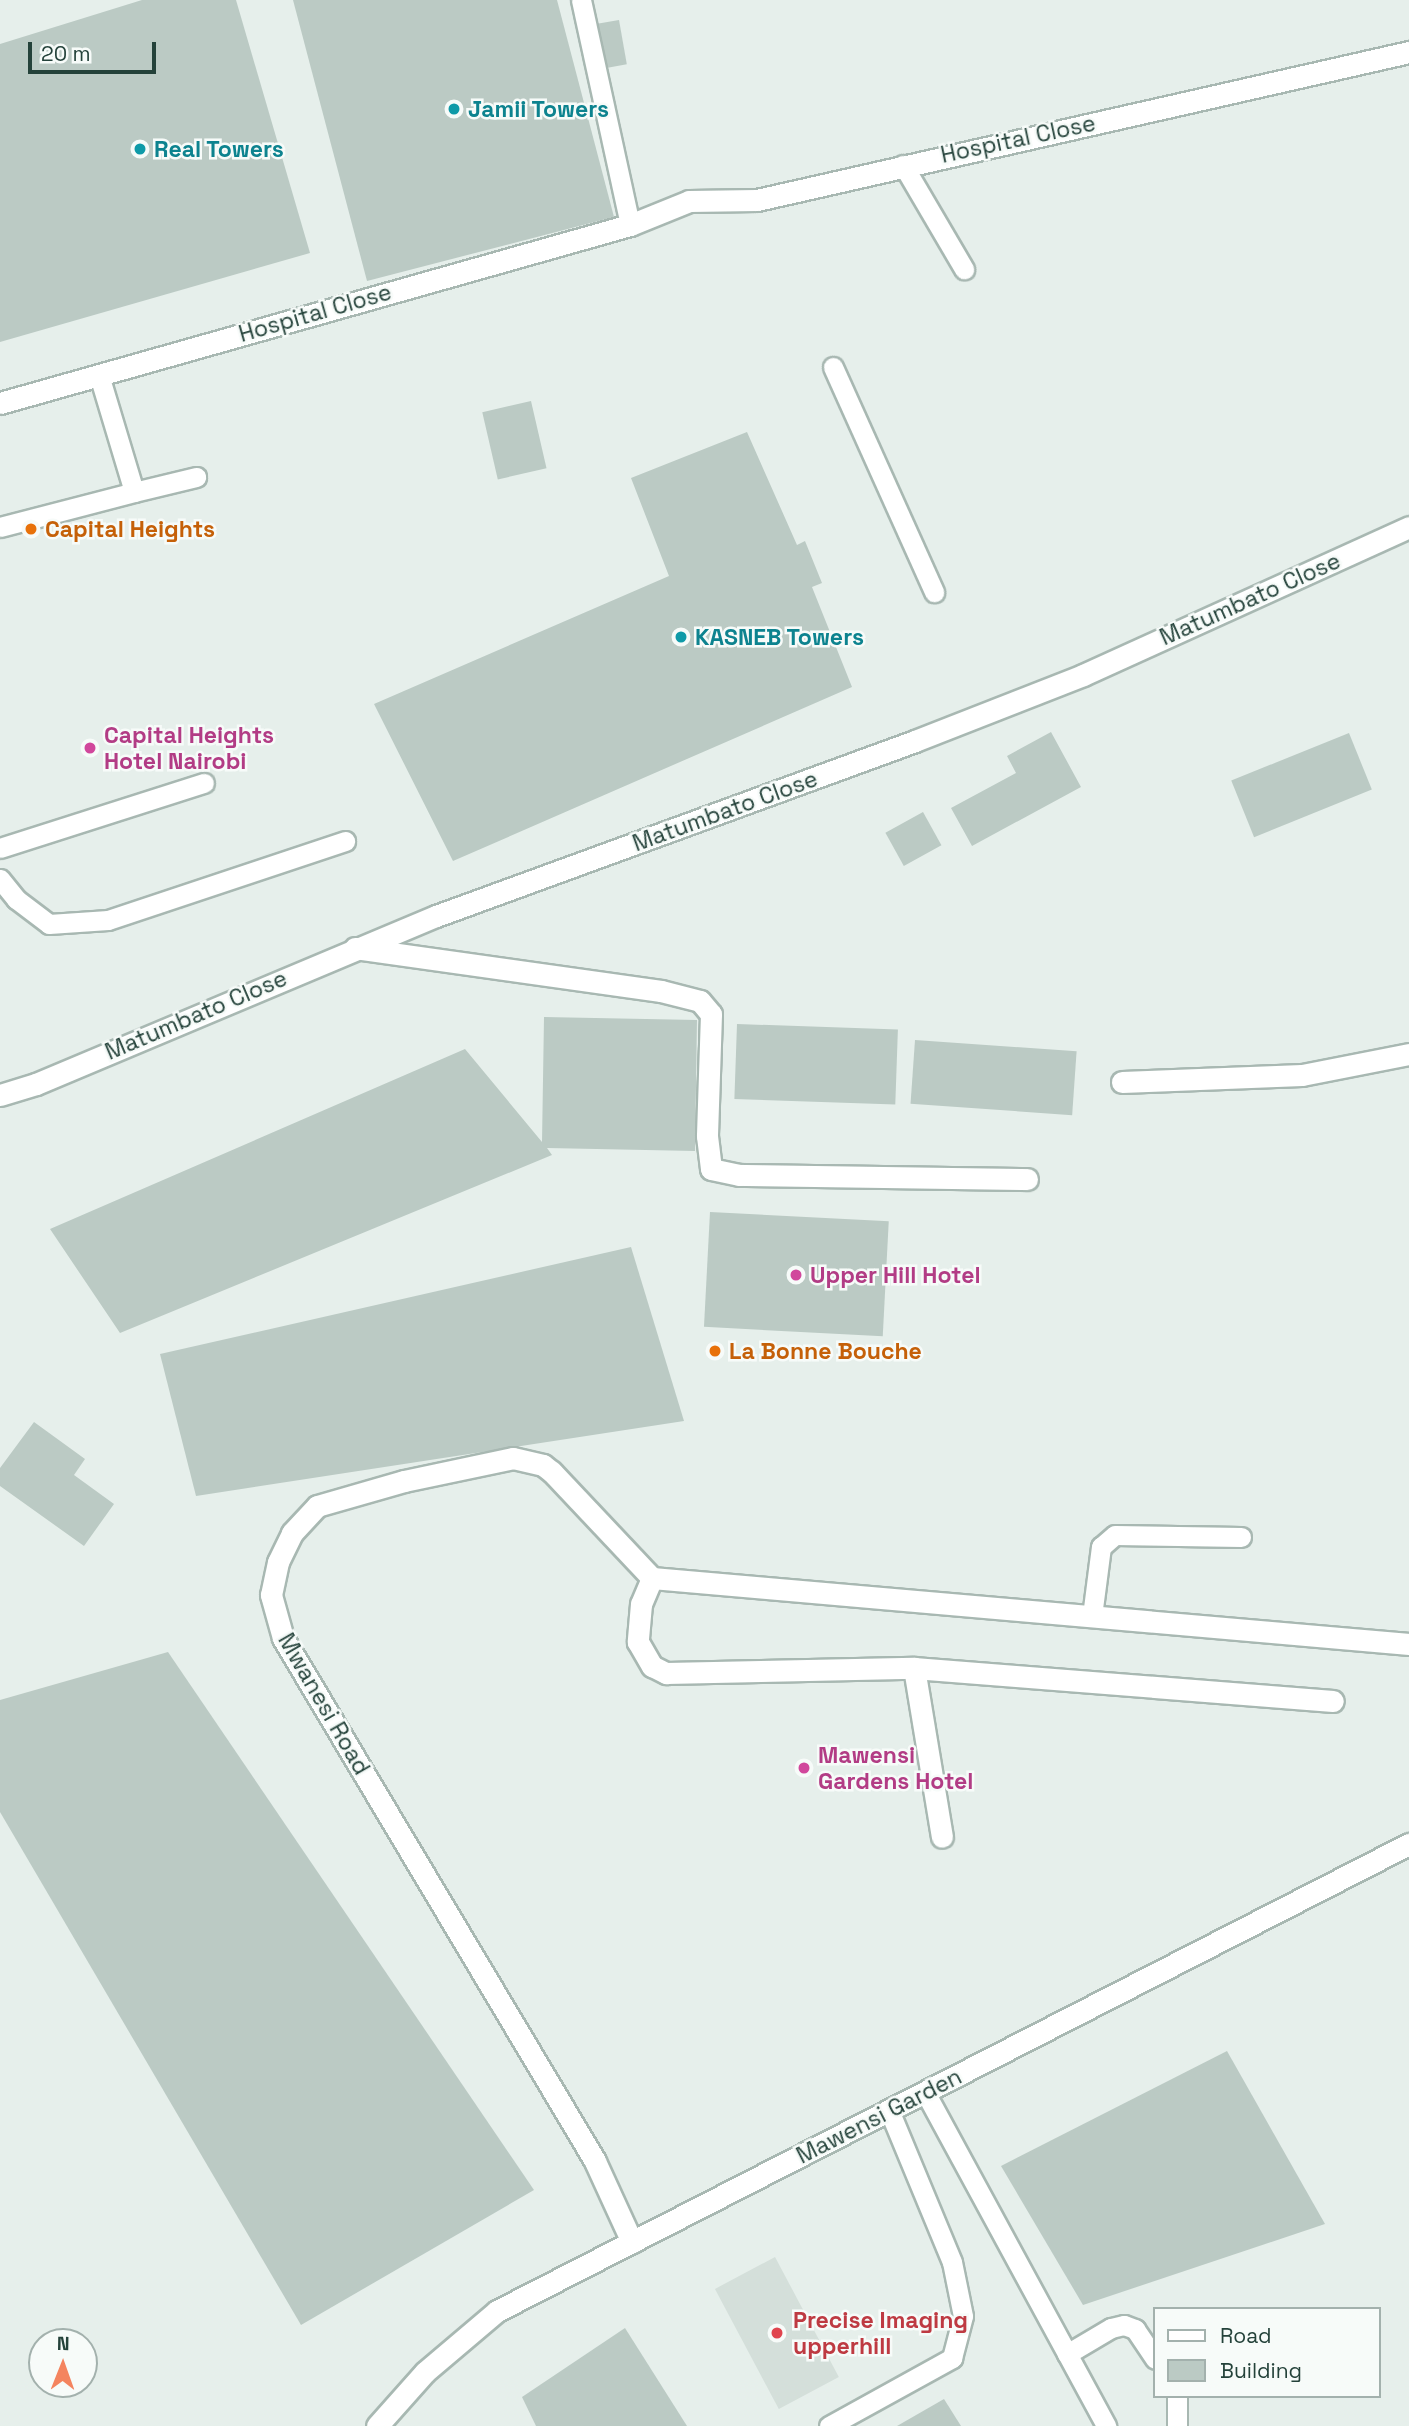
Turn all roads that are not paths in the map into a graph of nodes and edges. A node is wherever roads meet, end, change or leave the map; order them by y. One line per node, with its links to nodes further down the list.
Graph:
1 (581, 0): 4 (lane)
2 (1409, 52): 3 (street, Hospital Close)
3 (904, 164): 4 (street, Hospital Close); 5 (lane)
4 (630, 225): 7 (street, Hospital Close)
5 (964, 268)
6 (832, 367): 13 (lane)
7 (99, 375): 8 (street, Hospital Close); 10 (lane)
8 (0, 403)
9 (196, 477): 10 (lane)
10 (134, 492): 11 (lane)
11 (0, 527)
12 (1409, 527): 18 (street, Matumbato Close)
13 (934, 592)
14 (204, 783): 16 (lane)
15 (345, 841): 17 (lane)
16 (0, 848)
17 (0, 879)
18 (353, 948): 21 (street, Matumbato Close); 22 (street)
19 (1409, 1055): 20 (street)
20 (1122, 1082)
21 (0, 1095)
22 (1027, 1179)
23 (1241, 1537): 25 (lane)
24 (652, 1578): 25 (street); 27 (street); 33 (street, Mwanesi Road)
25 (1092, 1616): 26 (street)
26 (1409, 1644)
27 (914, 1668): 28 (street); 29 (street)
28 (1333, 1701)
29 (942, 1837)
30 (1409, 1844): 31 (street, Mawensi Garden)
31 (925, 2092): 32 (street, Mawensi Garden); 34 (lane)
32 (889, 2110): 33 (street, Mawensi Garden); 38 (lane)
33 (632, 2242): 37 (street, Mawensi Garden)
34 (1067, 2354): 35 (lane); 39 (lane)
35 (1154, 2357)
36 (1177, 2398): 40 (lane)
37 (377, 2426)
38 (829, 2426)
39 (1107, 2426)
40 (1177, 2426)

